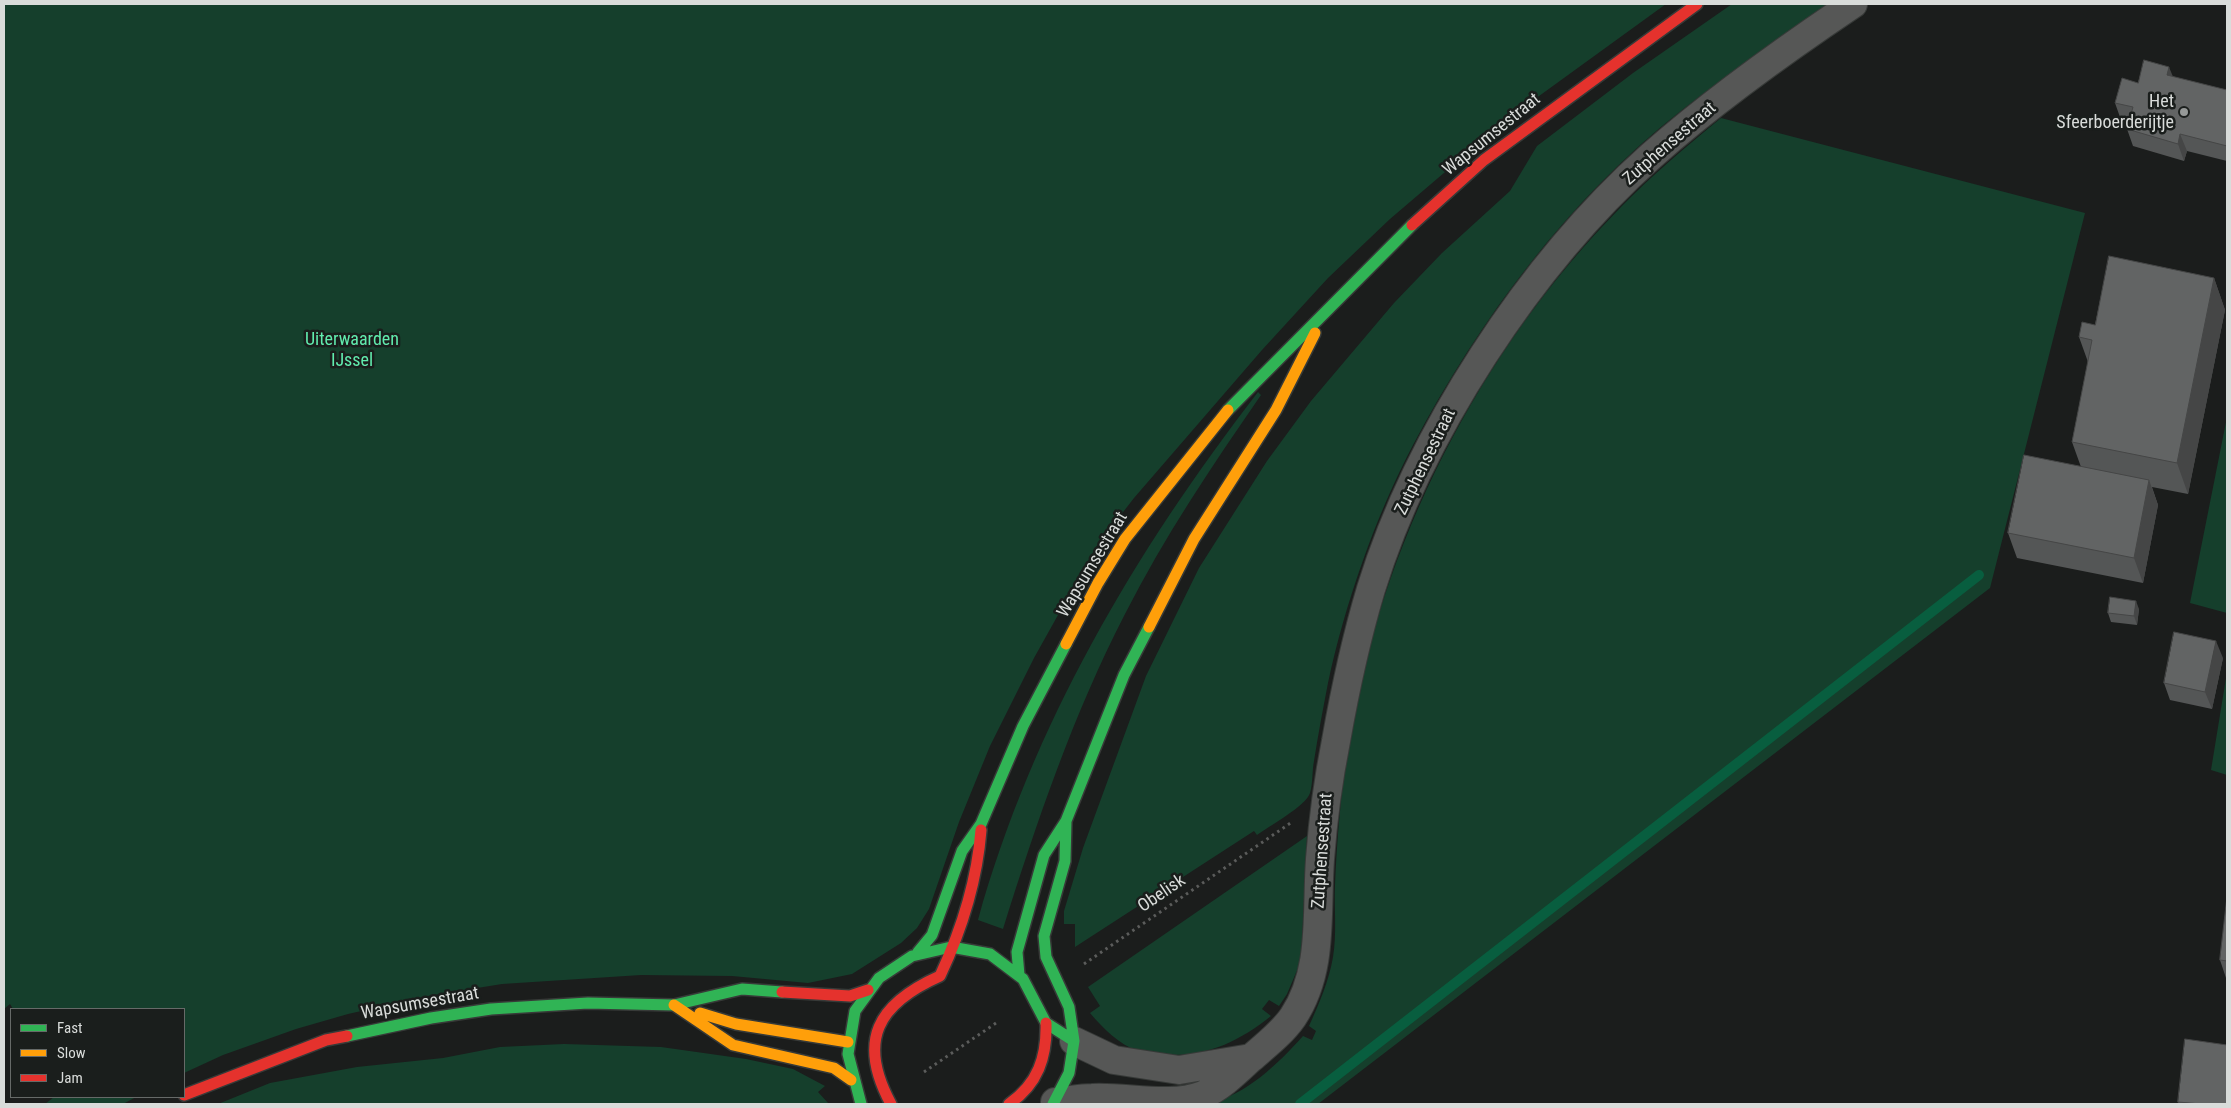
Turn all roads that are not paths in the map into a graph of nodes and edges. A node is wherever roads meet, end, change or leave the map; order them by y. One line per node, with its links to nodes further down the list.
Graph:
1 (1697, 4): 3 (main road, Wapsumsestraat)
2 (1853, 4): 15 (street, Zutphensestraat)
3 (1324, 314): 4 (main road, Wapsumsestraat); 5 (main road, Wapsumsestraat)
4 (1066, 821): 8 (main road, Wapsumsestraat); 12 (main road, Wapsumsestraat)
5 (981, 824): 6 (main road, Wapsumsestraat); 7 (main road, Wapsumsestraat)
6 (954, 947): 7 (main road); 8 (main road); 14 (main road, Wapsumsestraat)
7 (918, 952): 9 (main road)
8 (1019, 975): 11 (main road)
9 (868, 990): 10 (main road, Wapsumsestraat); 13 (main road)
10 (674, 1005): 13 (main road, Wapsumsestraat); 16 (main road); 17 (main road, Wapsumsestraat)
11 (1046, 1024): 12 (main road); 21 (main road)
12 (1074, 1041): 15 (street); 18 (main road, Wapsumsestraat)
13 (848, 1042): 14 (main road, Wapsumsestraat); 16 (main road)
14 (873, 1054): 20 (main road)
15 (1251, 1058): 18 (street, Zutphensestraat)
16 (851, 1080): 19 (main road)
17 (185, 1094)
18 (1054, 1103)
19 (861, 1104)
20 (891, 1104)
21 (1009, 1104)

